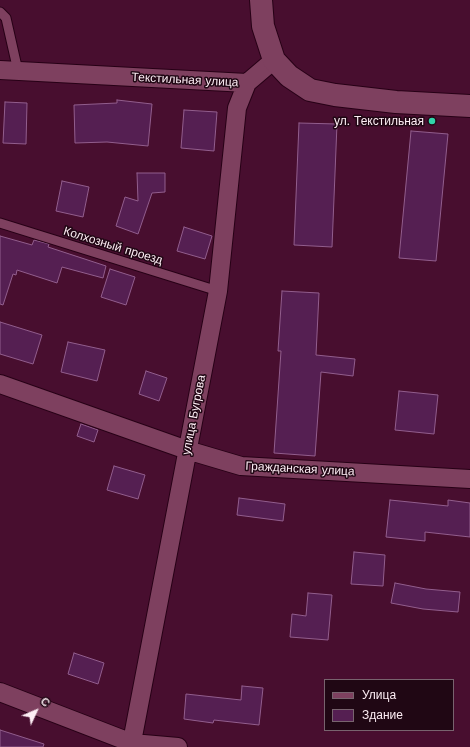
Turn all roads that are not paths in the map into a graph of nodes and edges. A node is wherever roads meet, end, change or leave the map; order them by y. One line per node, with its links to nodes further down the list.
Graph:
1 (261, 0): 3 (street)
2 (0, 12): 4 (lane)
3 (274, 60): 5 (street, Текстильная улица); 6 (street)
4 (9, 71): 5 (street, Текстильная улица)
5 (247, 83): 8 (street, улица Бугрова)
6 (470, 106)
7 (0, 223): 8 (lane, Колхозный проезд)
8 (218, 291): 10 (street, улица Бугрова)
9 (0, 384): 10 (street, Гражданская улица)
10 (188, 450): 11 (street, Гражданская улица); 13 (street, улица Бугрова)
11 (470, 479)
12 (0, 692): 13 (street)
13 (131, 745): 14 (street)
14 (178, 747)

